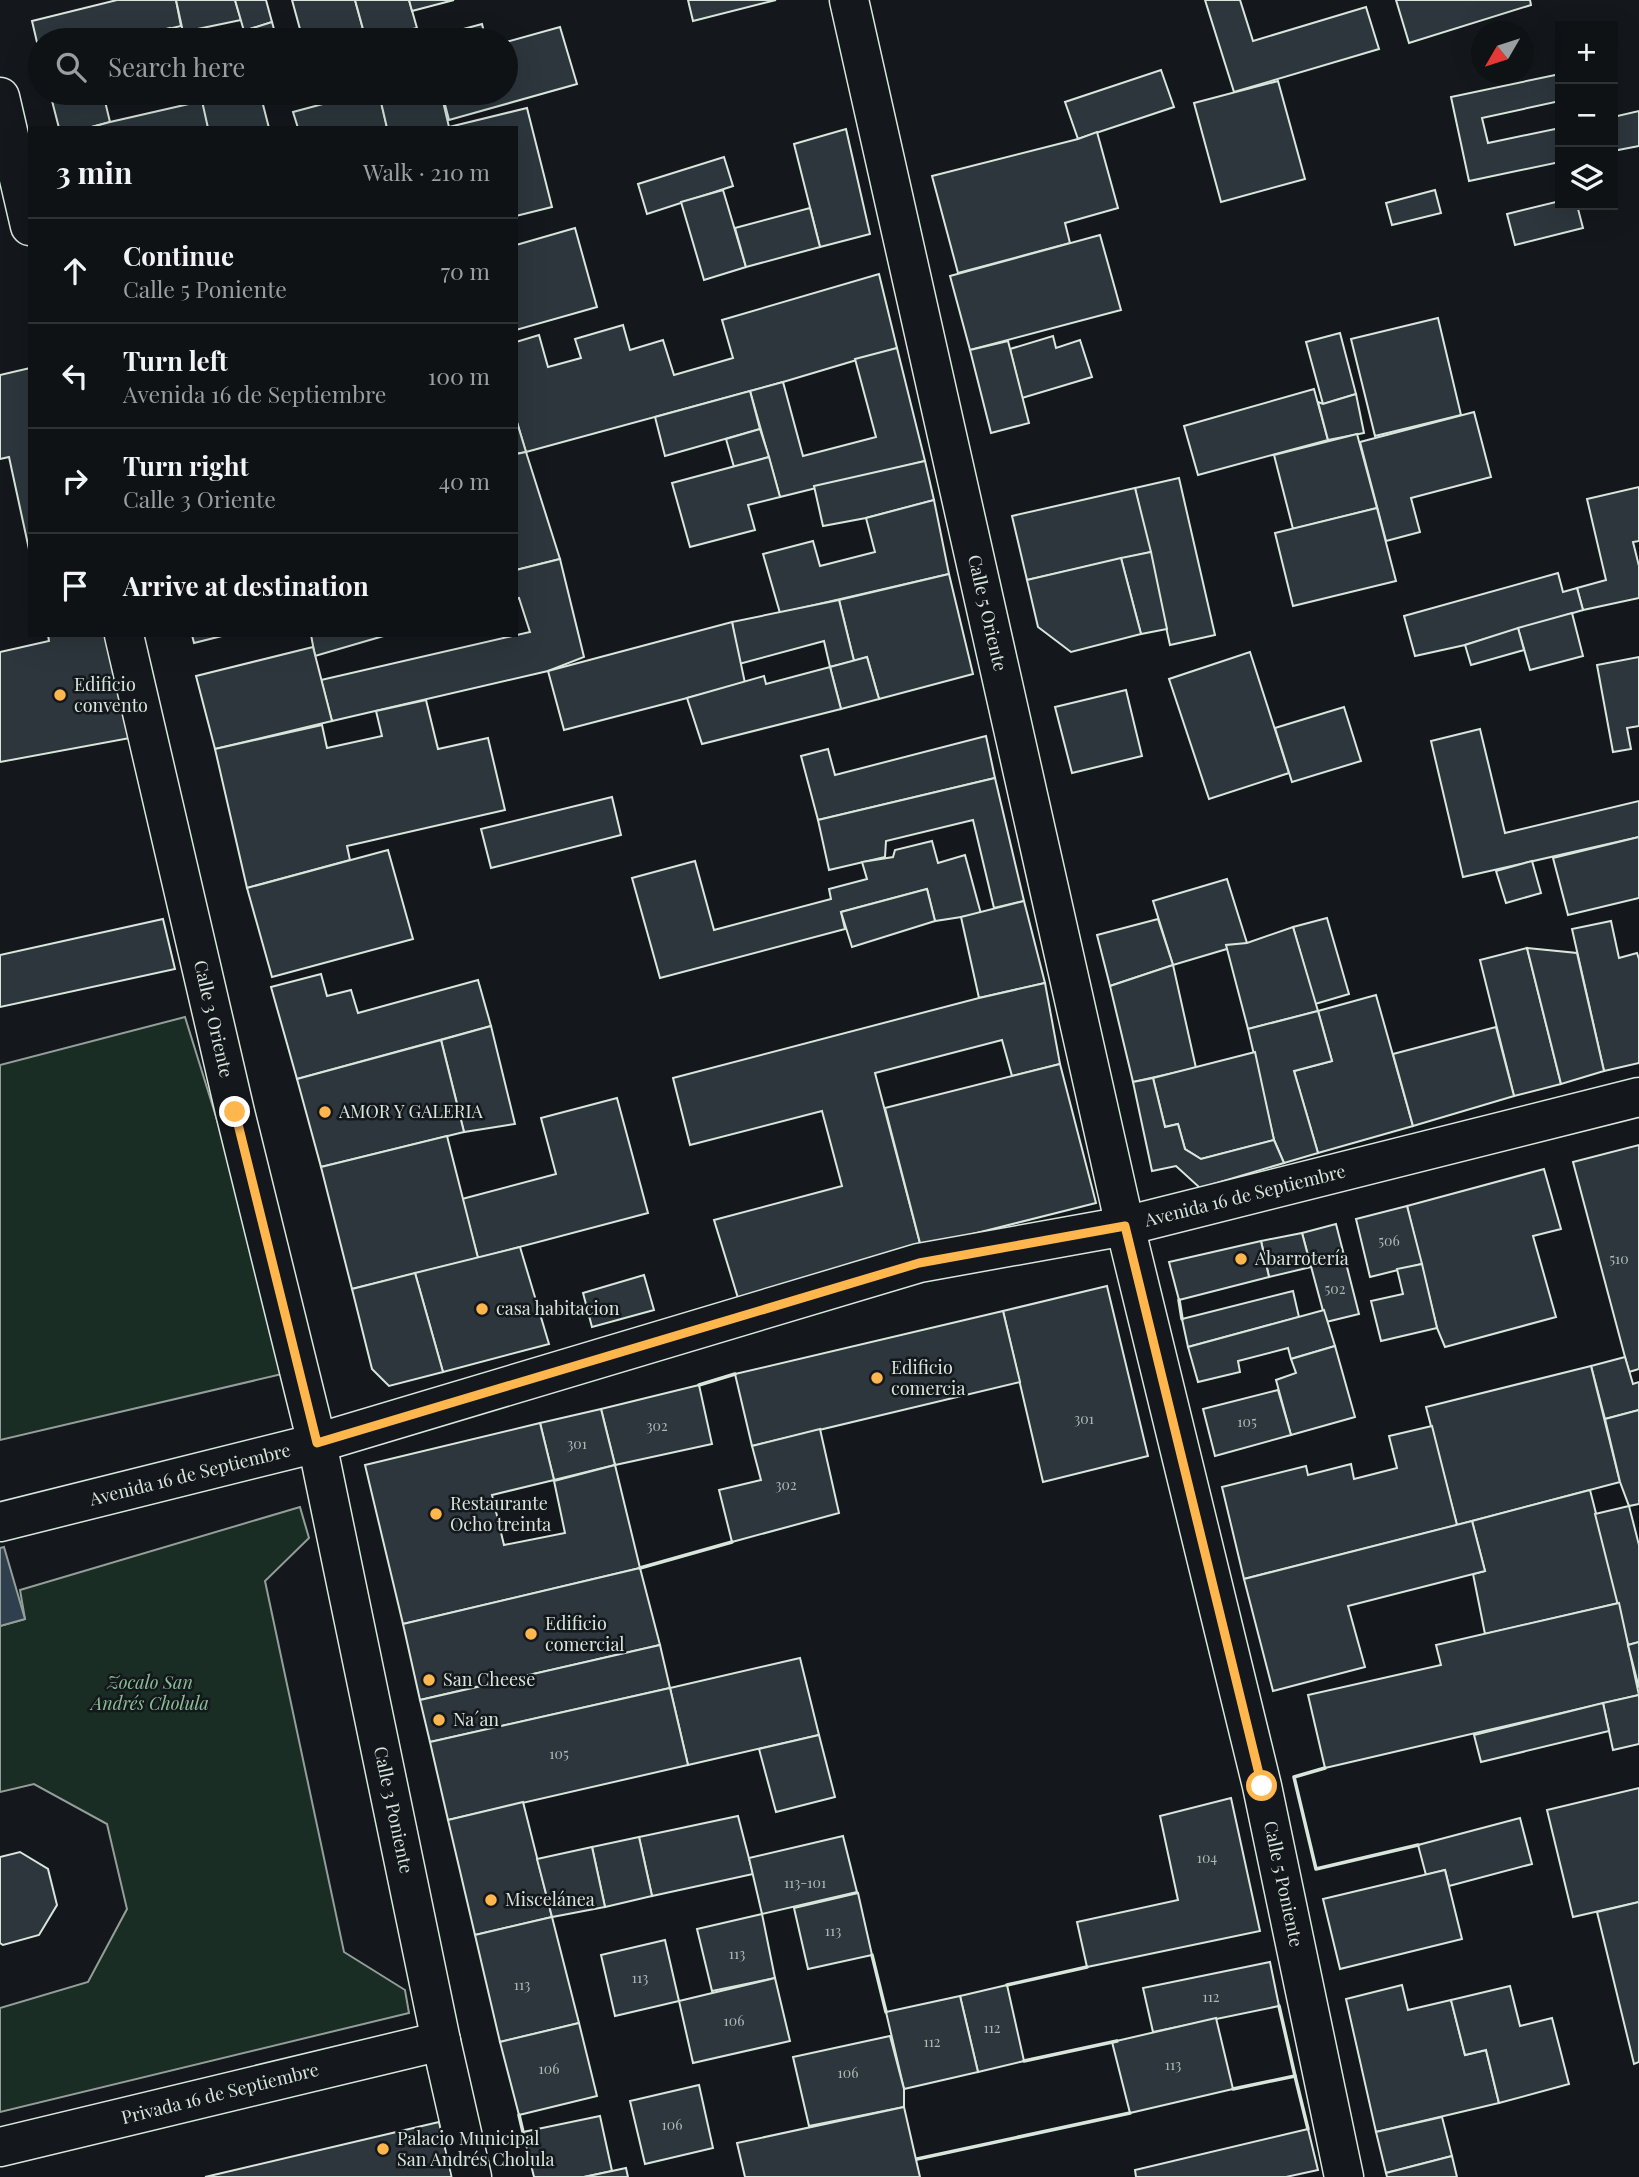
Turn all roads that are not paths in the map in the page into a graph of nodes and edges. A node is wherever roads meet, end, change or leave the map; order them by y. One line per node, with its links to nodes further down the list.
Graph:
1 (849, 0): 6 (street, Calle 5 Oriente)
2 (0, 97): 3 (street)
3 (28, 217)
4 (124, 637): 7 (street, Calle 3 Oriente)
5 (1639, 1097): 6 (street, Avenida 16 de Septiembre)
6 (1125, 1226): 7 (street, Avenida 16 de Septiembre); 12 (street, Calle 5 Poniente)
7 (317, 1443): 8 (street, Avenida 16 de Septiembre); 9 (street, Calle 3 Poniente)
8 (0, 1522)
9 (441, 2041): 10 (street, Privada 16 de Septiembre); 11 (street, Calle 3 Poniente)
10 (0, 2147)
11 (472, 2177)
12 (1344, 2177)

